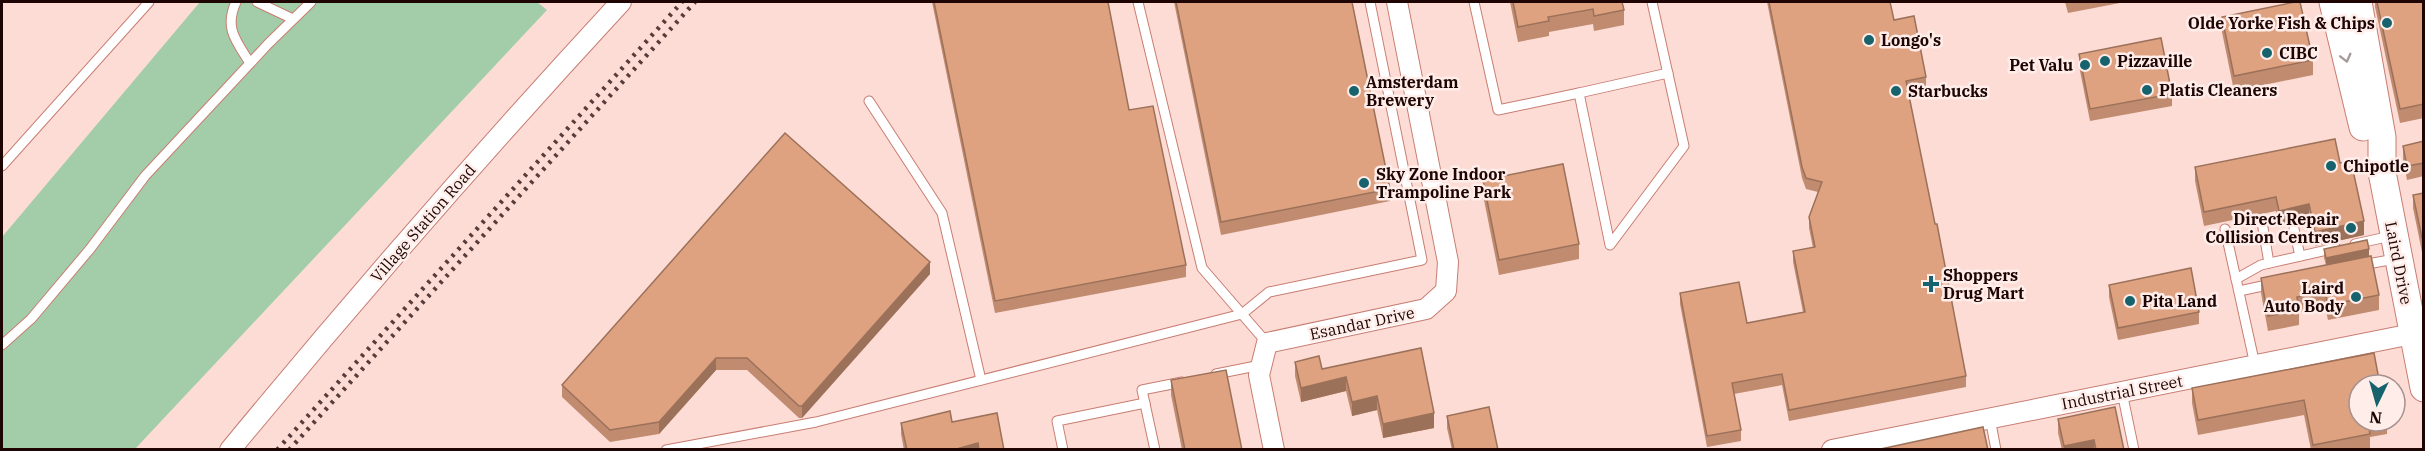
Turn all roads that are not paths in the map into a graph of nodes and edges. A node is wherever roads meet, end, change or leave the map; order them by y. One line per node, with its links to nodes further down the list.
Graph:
1 (149, 2): 18 (lane)
2 (236, 2): 14 (lane)
3 (257, 2): 13 (lane)
4 (311, 2): 13 (lane)
5 (621, 2): 43 (street, Village Station Road)
6 (1138, 2): 30 (lane)
7 (1370, 2): 30 (lane)
8 (1397, 2): 32 (street, Esandar Drive)
9 (1474, 2): 16 (lane)
10 (1653, 2): 15 (lane)
11 (2333, 2): 19 (main road, Laird Drive, one-way to 19)
12 (2358, 2): 19 (main road, Laird Drive)
13 (293, 19): 14 (lane)
14 (250, 63): 33 (lane)
15 (1668, 73): 16 (lane); 16 (lane)
16 (1580, 93)
17 (869, 101): 38 (lane)
18 (2, 166)
19 (2382, 172): 23 (main road, Laird Drive)
20 (2262, 222): 25 (lane)
21 (2294, 229): 24 (lane)
22 (2225, 230): 27 (lane)
23 (2396, 247): 24 (lane); 26 (lane); 31 (main road, Laird Drive)
24 (2301, 256): 25 (lane)
25 (2269, 262): 27 (lane)
26 (2351, 268)
27 (2236, 279): 29 (lane)
28 (2284, 282): 29 (lane)
29 (2239, 291): 35 (lane)
30 (1242, 314): 32 (lane); 38 (lane)
31 (2412, 334): 35 (street, Industrial Street); 39 (main road, Laird Drive)
32 (1267, 343): 34 (street)
33 (2, 345)
34 (1261, 365): 36 (lane); 47 (street)
35 (2255, 365): 40 (street, Industrial Street)
36 (1207, 376)
37 (1196, 379): 41 (lane)
38 (981, 380): 44 (lane)
39 (2424, 388)
40 (2122, 392): 42 (street, Industrial Street); 50 (lane)
41 (1145, 403): 45 (lane); 46 (lane)
42 (1990, 418): 48 (street, Industrial Street); 49 (lane)
43 (230, 450)
44 (666, 450)
45 (1063, 450)
46 (1155, 450)
47 (1274, 450)
48 (1832, 450)
49 (1996, 450)
50 (2134, 450)

